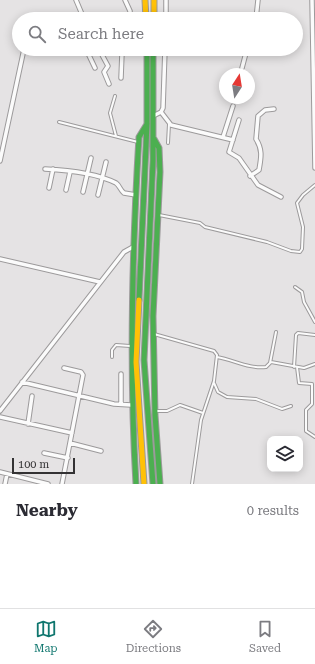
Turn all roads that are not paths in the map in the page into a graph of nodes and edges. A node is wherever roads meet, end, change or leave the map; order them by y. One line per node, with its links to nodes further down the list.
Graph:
1 (76, 0): 8 (street)
2 (125, 0): 9 (street)
3 (145, 0): 10 (main road)
4 (154, 0): 11 (main road)
5 (166, 0): 12 (street)
6 (258, 0): 13 (street)
7 (312, 0): 44 (street)
8 (81, 12)
9 (130, 12)
10 (146, 12)
11 (154, 12)
12 (166, 12)
13 (257, 12)
14 (22, 56): 42 (street)
15 (89, 56): 22 (street)
16 (102, 56): 25 (street)
17 (122, 56): 24 (street)
18 (147, 56): 33 (main road)
19 (153, 56): 30 (main road)
20 (165, 56): 29 (street)
21 (245, 56): 23 (street)
22 (95, 68)
23 (242, 68)
24 (121, 78)
25 (109, 84)
26 (115, 96): 35 (lane)
27 (233, 106): 37 (street)
28 (274, 109): 49 (street)
29 (161, 112): 30 (street); 34 (street)
30 (153, 116): 36 (main road)
31 (239, 120): 38 (street)
32 (59, 122): 35 (lane)
33 (147, 124): 39 (main road); 100 (main road)
34 (169, 124): 37 (street); 40 (lane)
35 (116, 136): 39 (lane)
36 (153, 136): 58 (main road); 101 (main road)
37 (222, 137): 38 (street)
38 (233, 140): 49 (street)
39 (139, 142): 56 (main road)
40 (168, 143)
41 (91, 158): 48 (street)
42 (0, 161)
43 (106, 162): 50 (street)
44 (315, 168)
45 (45, 169): 46 (street)
46 (53, 169): 47 (street); 52 (street)
47 (70, 172): 48 (street); 53 (street)
48 (86, 174): 50 (street); 54 (street)
49 (250, 176): 57 (street)
50 (101, 178): 55 (street); 56 (street)
51 (315, 185): 58 (lane)
52 (50, 188)
53 (66, 190)
54 (83, 192)
55 (98, 194)
56 (136, 195): 59 (main road)
57 (281, 197)
58 (159, 215): 65 (main road)
59 (133, 247): 61 (street); 67 (main road)
60 (0, 259): 61 (street)
61 (100, 282): 76 (street)
62 (295, 287): 63 (lane)
63 (315, 322)
64 (276, 332): 70 (lane)
65 (154, 334): 69 (lane); 84 (main road)
66 (315, 335): 72 (lane)
67 (130, 346): 68 (lane); 81 (main road)
68 (112, 357)
69 (217, 357): 70 (lane); 77 (lane)
70 (271, 362): 72 (lane)
71 (315, 364): 73 (lane)
72 (294, 367): 73 (lane)
73 (297, 367): 89 (lane)
74 (64, 368): 79 (street)
75 (120, 374): 80 (street)
76 (22, 382): 79 (street); 83 (street)
77 (213, 382): 82 (lane); 85 (lane)
78 (32, 396): 87 (street)
79 (80, 396): 80 (street); 88 (street)
80 (121, 404): 81 (street)
81 (131, 405): 99 (main road)
82 (291, 406)
83 (0, 411)
84 (155, 411): 85 (lane); 102 (main road)
85 (204, 413): 103 (lane)
86 (0, 417): 87 (street)
87 (28, 424): 88 (street)
88 (72, 433): 90 (street)
89 (315, 437)
90 (70, 443): 91 (street); 93 (street)
91 (101, 451)
92 (44, 453): 93 (street)
93 (68, 458): 98 (street)
94 (0, 472): 95 (street)
95 (7, 474): 96 (street); 97 (street)
96 (5, 484)
97 (48, 484)
98 (62, 484)
99 (136, 484)
100 (144, 484)
101 (153, 484)
102 (160, 484)
103 (192, 484)

